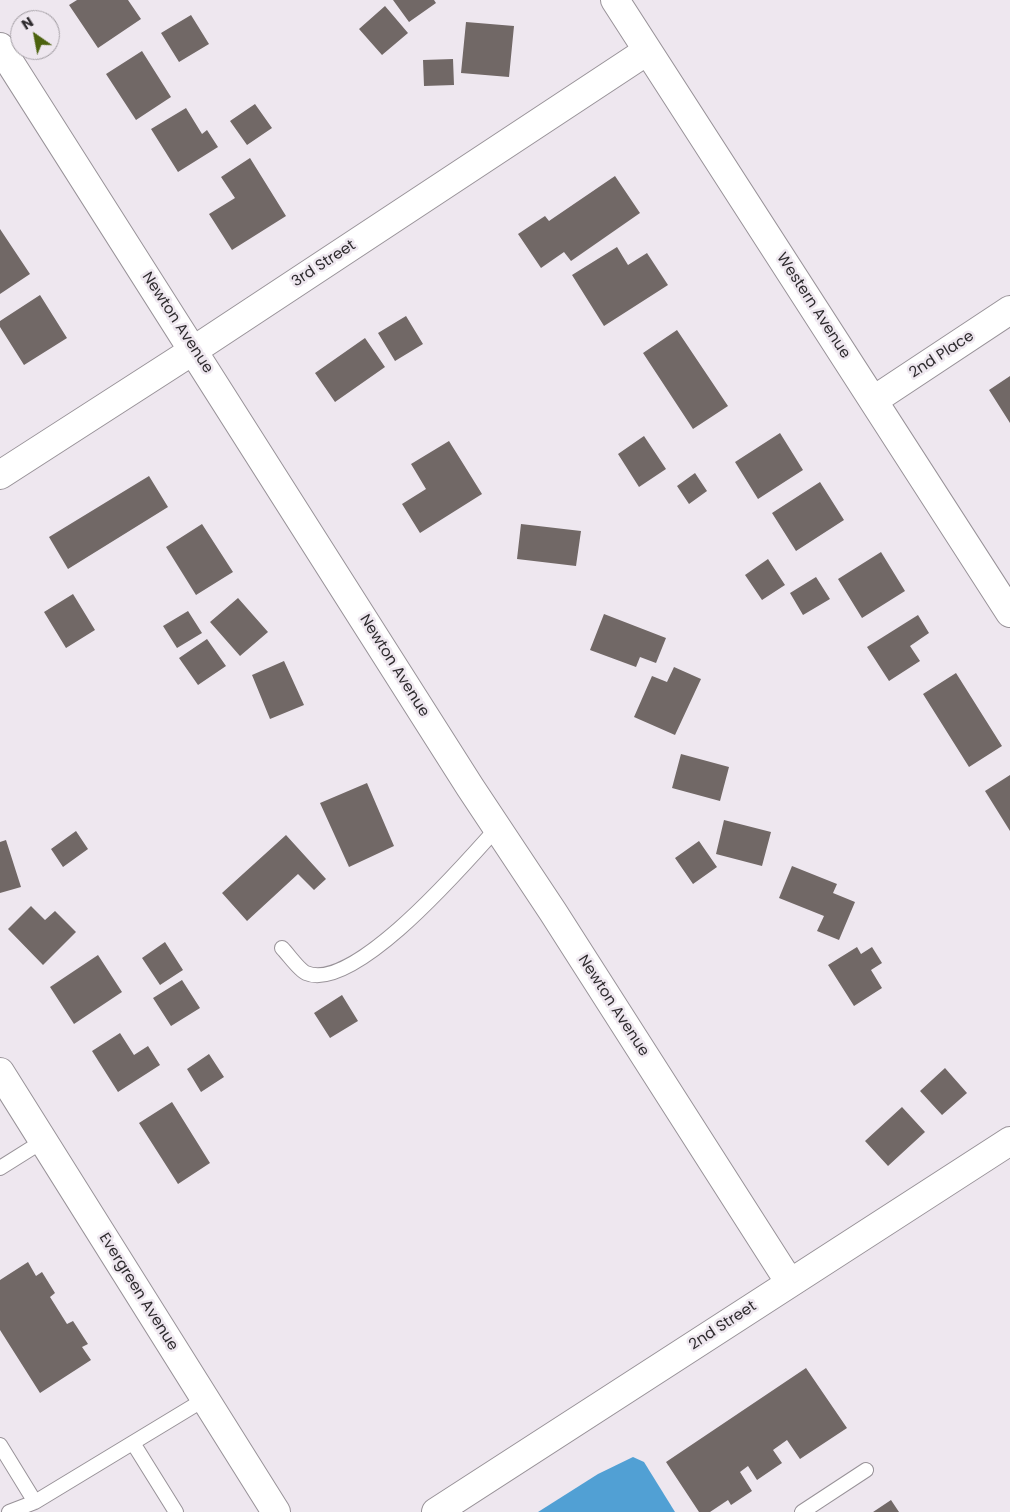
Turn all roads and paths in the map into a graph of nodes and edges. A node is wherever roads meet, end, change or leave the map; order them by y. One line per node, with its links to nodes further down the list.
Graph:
1 (615, 0): 3 (street, Western Avenue)
2 (0, 47): 5 (street, Newton Avenue)
3 (647, 51): 5 (street, 3rd Street); 6 (street, Western Avenue)
4 (1010, 310): 6 (street, 2nd Place)
5 (194, 350): 7 (street, 3rd Street); 9 (street, Newton Avenue)
6 (874, 400): 8 (street, Western Avenue)
7 (0, 475)
8 (1010, 613)
9 (497, 828): 10 (lane); 15 (street, Newton Avenue)
10 (282, 948)
11 (0, 1072): 12 (street, Evergreen Avenue)
12 (43, 1141): 14 (lane); 16 (street, Evergreen Avenue)
13 (1010, 1141): 15 (street, 2nd Street)
14 (0, 1168)
15 (790, 1283): 24 (street, 2nd Street)
16 (205, 1399): 17 (lane); 23 (street, Evergreen Avenue)
17 (133, 1443): 20 (lane); 22 (lane)
18 (0, 1445): 20 (lane)
19 (866, 1470): 25 (lane)
20 (35, 1502): 21 (lane)
21 (9, 1512)
22 (176, 1512)
23 (276, 1512)
24 (436, 1512)
25 (802, 1512)

